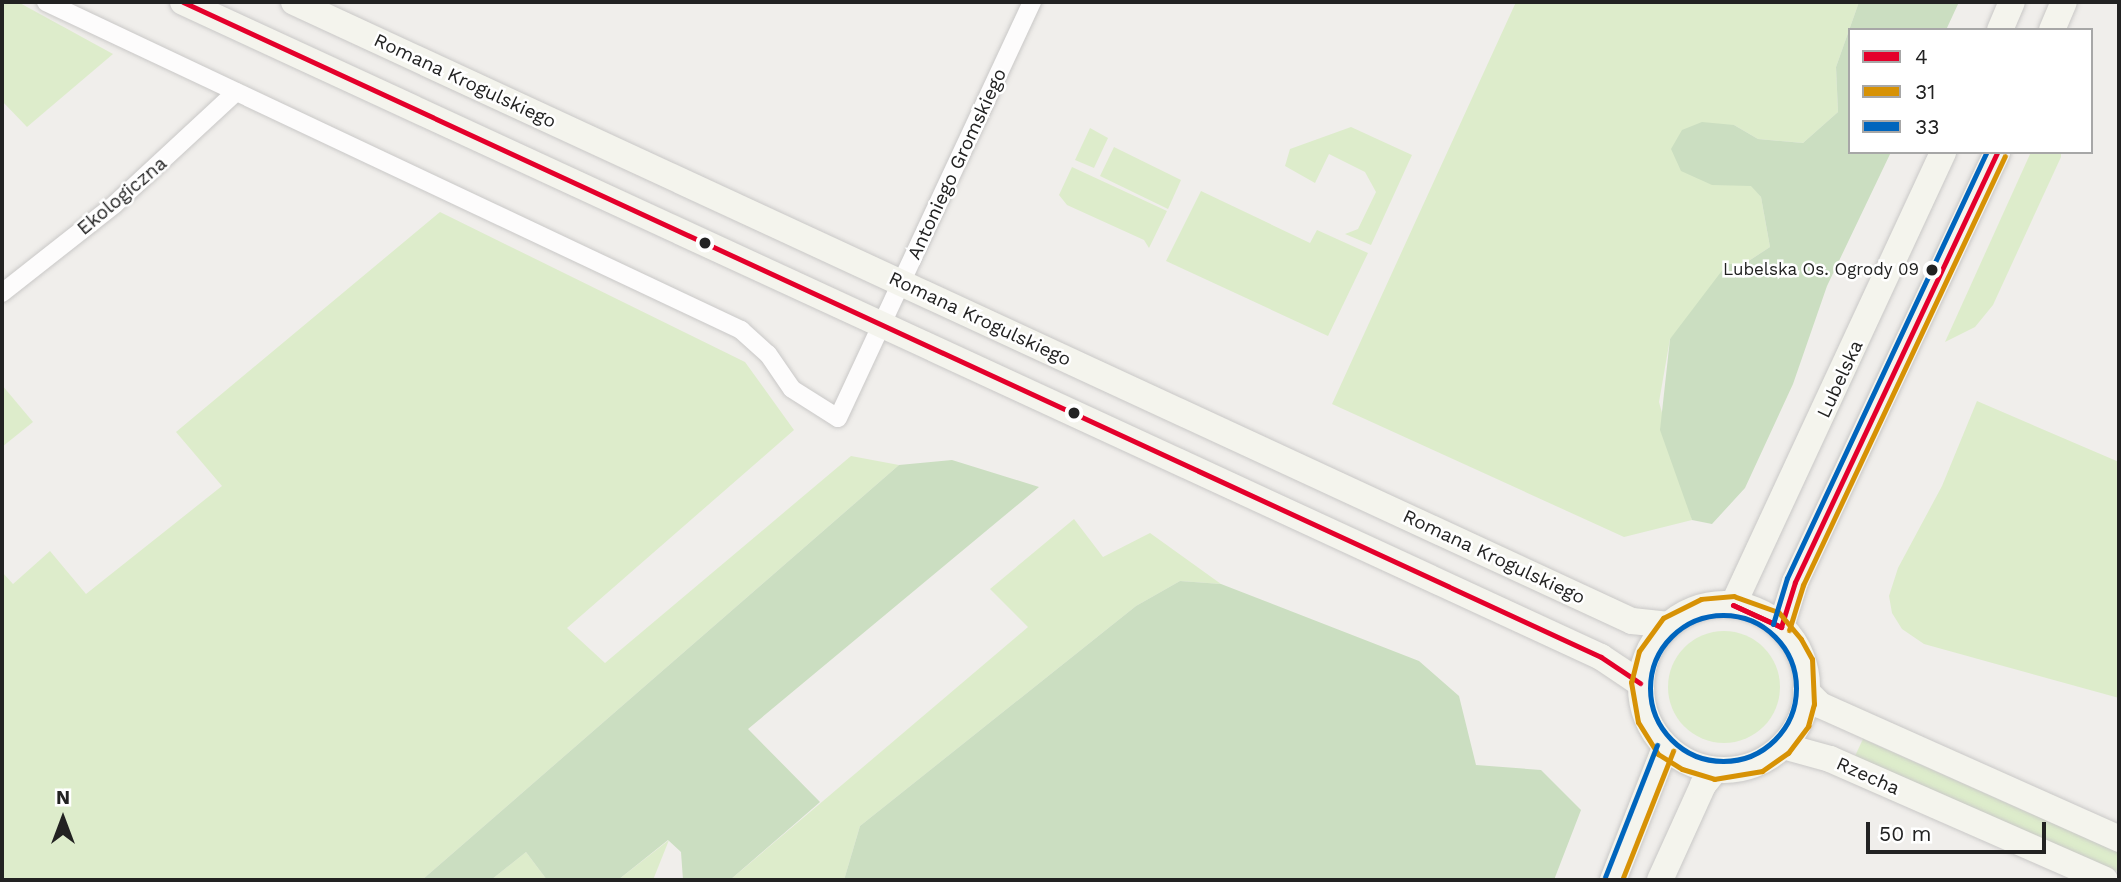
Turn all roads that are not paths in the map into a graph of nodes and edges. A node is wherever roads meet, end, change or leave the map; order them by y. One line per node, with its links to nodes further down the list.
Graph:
1 (46, 2): 9 (street)
2 (183, 2): 14 (main road)
3 (294, 2): 12 (main road, Romana Krogulskiego)
4 (1032, 2): 12 (street, Antoniego Gromskiego)
5 (2012, 2): 7 (main road)
6 (2064, 2): 8 (main road)
7 (2001, 28)
8 (2053, 28)
9 (236, 92): 13 (street, Ekologiczna); 14 (street, Antoniego Gromskiego)
10 (1942, 154): 15 (main road, Lubelska)
11 (1996, 154): 17 (main road)
12 (903, 283): 14 (street, Antoniego Gromskiego); 16 (main road, Romana Krogulskiego)
13 (2, 293)
14 (882, 326): 18 (main road)
15 (1733, 605): 16 (main road); 17 (main road)
16 (1669, 625): 18 (main road)
17 (1781, 627): 19 (main road)
18 (1640, 683): 21 (main road)
19 (1807, 691): 20 (main road); 23 (main road)
20 (1783, 746): 22 (main road); 26 (main road, Rzecha)
21 (1665, 747): 22 (main road); 24 (main road)
22 (1716, 770): 25 (main road)
23 (2119, 839)
24 (1613, 880)
25 (1660, 880)
26 (2105, 880)

